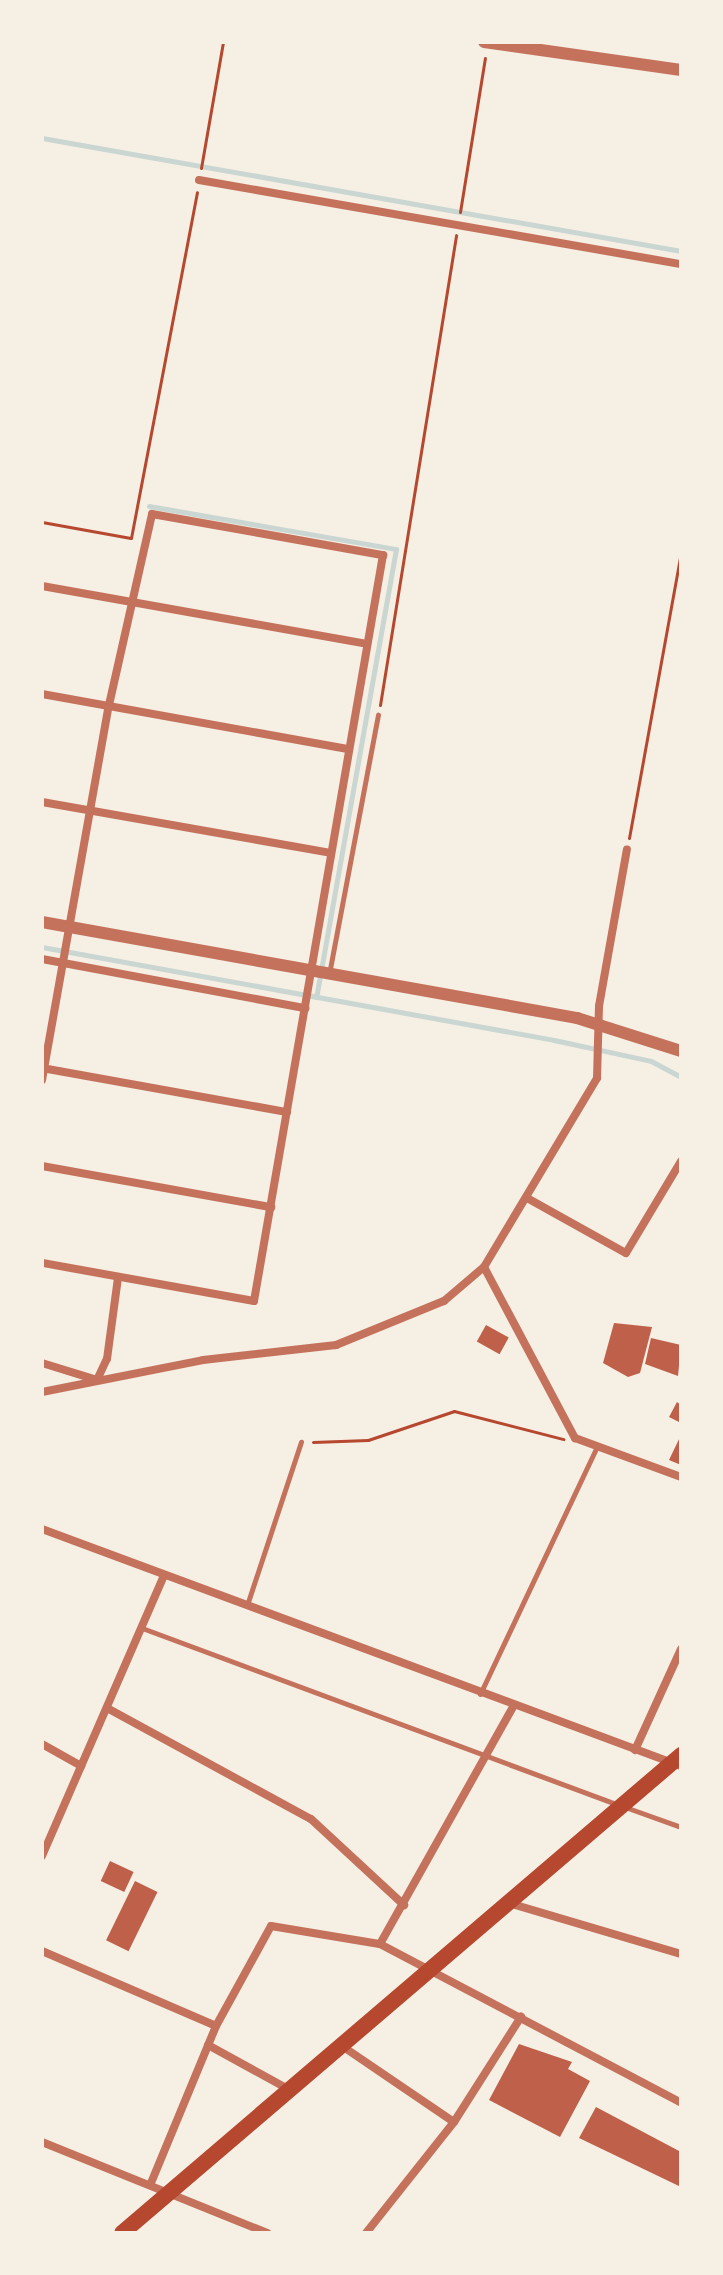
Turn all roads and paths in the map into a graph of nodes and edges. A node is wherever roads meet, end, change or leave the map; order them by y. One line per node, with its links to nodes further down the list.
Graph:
1 (223, 42): 4 (path)
2 (486, 42): 3 (street); 5 (path)
3 (681, 70)
4 (199, 180): 5 (street); 7 (path)
5 (458, 225): 6 (street); 14 (path)
6 (681, 264)
7 (42, 522)
8 (681, 551): 18 (path)
9 (42, 586): 10 (street)
10 (130, 601): 11 (street); 11 (street); 13 (street)
11 (367, 644): 15 (street)
12 (42, 694): 13 (street)
13 (109, 705): 15 (street); 17 (street)
14 (378, 715): 25 (lane)
15 (349, 749): 19 (street)
16 (42, 802): 17 (street)
17 (89, 810): 19 (street); 21 (street)
18 (627, 849): 27 (street)
19 (331, 853): 24 (street)
20 (42, 922): 21 (street)
21 (68, 927): 23 (street); 24 (street)
22 (42, 959): 23 (street)
23 (61, 963): 26 (street); 29 (street)
24 (311, 971): 25 (street); 26 (street)
25 (329, 974): 27 (street)
26 (305, 1008): 31 (street)
27 (601, 1024): 28 (street); 34 (street)
28 (681, 1051)
29 (43, 1068): 30 (street); 31 (street)
30 (42, 1080)
31 (287, 1112): 35 (street)
32 (681, 1161): 34 (street)
33 (42, 1166): 35 (street)
34 (527, 1198): 37 (street)
35 (271, 1207): 38 (street)
36 (42, 1263): 38 (street)
37 (484, 1267): 40 (street); 42 (street)
38 (118, 1278): 40 (street)
39 (42, 1363): 40 (street)
40 (97, 1380): 41 (street)
41 (42, 1392)
42 (575, 1438): 43 (path); 44 (street)
43 (301, 1442): 48 (lane)
44 (597, 1446): 45 (street); 51 (lane)
45 (681, 1477)
46 (42, 1529): 47 (street)
47 (164, 1575): 48 (street); 49 (street)
48 (246, 1606): 51 (street)
49 (142, 1628): 53 (street); 56 (lane)
50 (681, 1649): 55 (street)
51 (480, 1695): 52 (street)
52 (513, 1707): 55 (street); 56 (street)
53 (107, 1708): 58 (street); 63 (street)
54 (42, 1744): 58 (street)
55 (635, 1750): 57 (street)
56 (485, 1758): 59 (lane); 63 (street)
57 (678, 1761): 59 (main road)
58 (81, 1766): 61 (street)
59 (623, 1806): 60 (lane); 62 (main road)
60 (681, 1827)
61 (43, 1853)
62 (509, 1903): 66 (street); 67 (main road)
63 (404, 1905): 64 (street)
64 (380, 1944): 67 (street); 69 (street)
65 (42, 1951): 69 (street)
66 (681, 1954)
67 (430, 1970): 68 (street); 71 (main road)
68 (521, 2017): 73 (street); 74 (street)
69 (216, 2026): 70 (street)
70 (208, 2045): 72 (street); 76 (street)
71 (341, 2046): 72 (main road); 74 (street)
72 (290, 2090): 77 (main road)
73 (681, 2103)
74 (454, 2122): 80 (street)
75 (42, 2142): 76 (street)
76 (151, 2183): 77 (street)
77 (171, 2191): 78 (main road); 79 (street)
78 (122, 2233)
79 (267, 2233)
80 (366, 2233)

